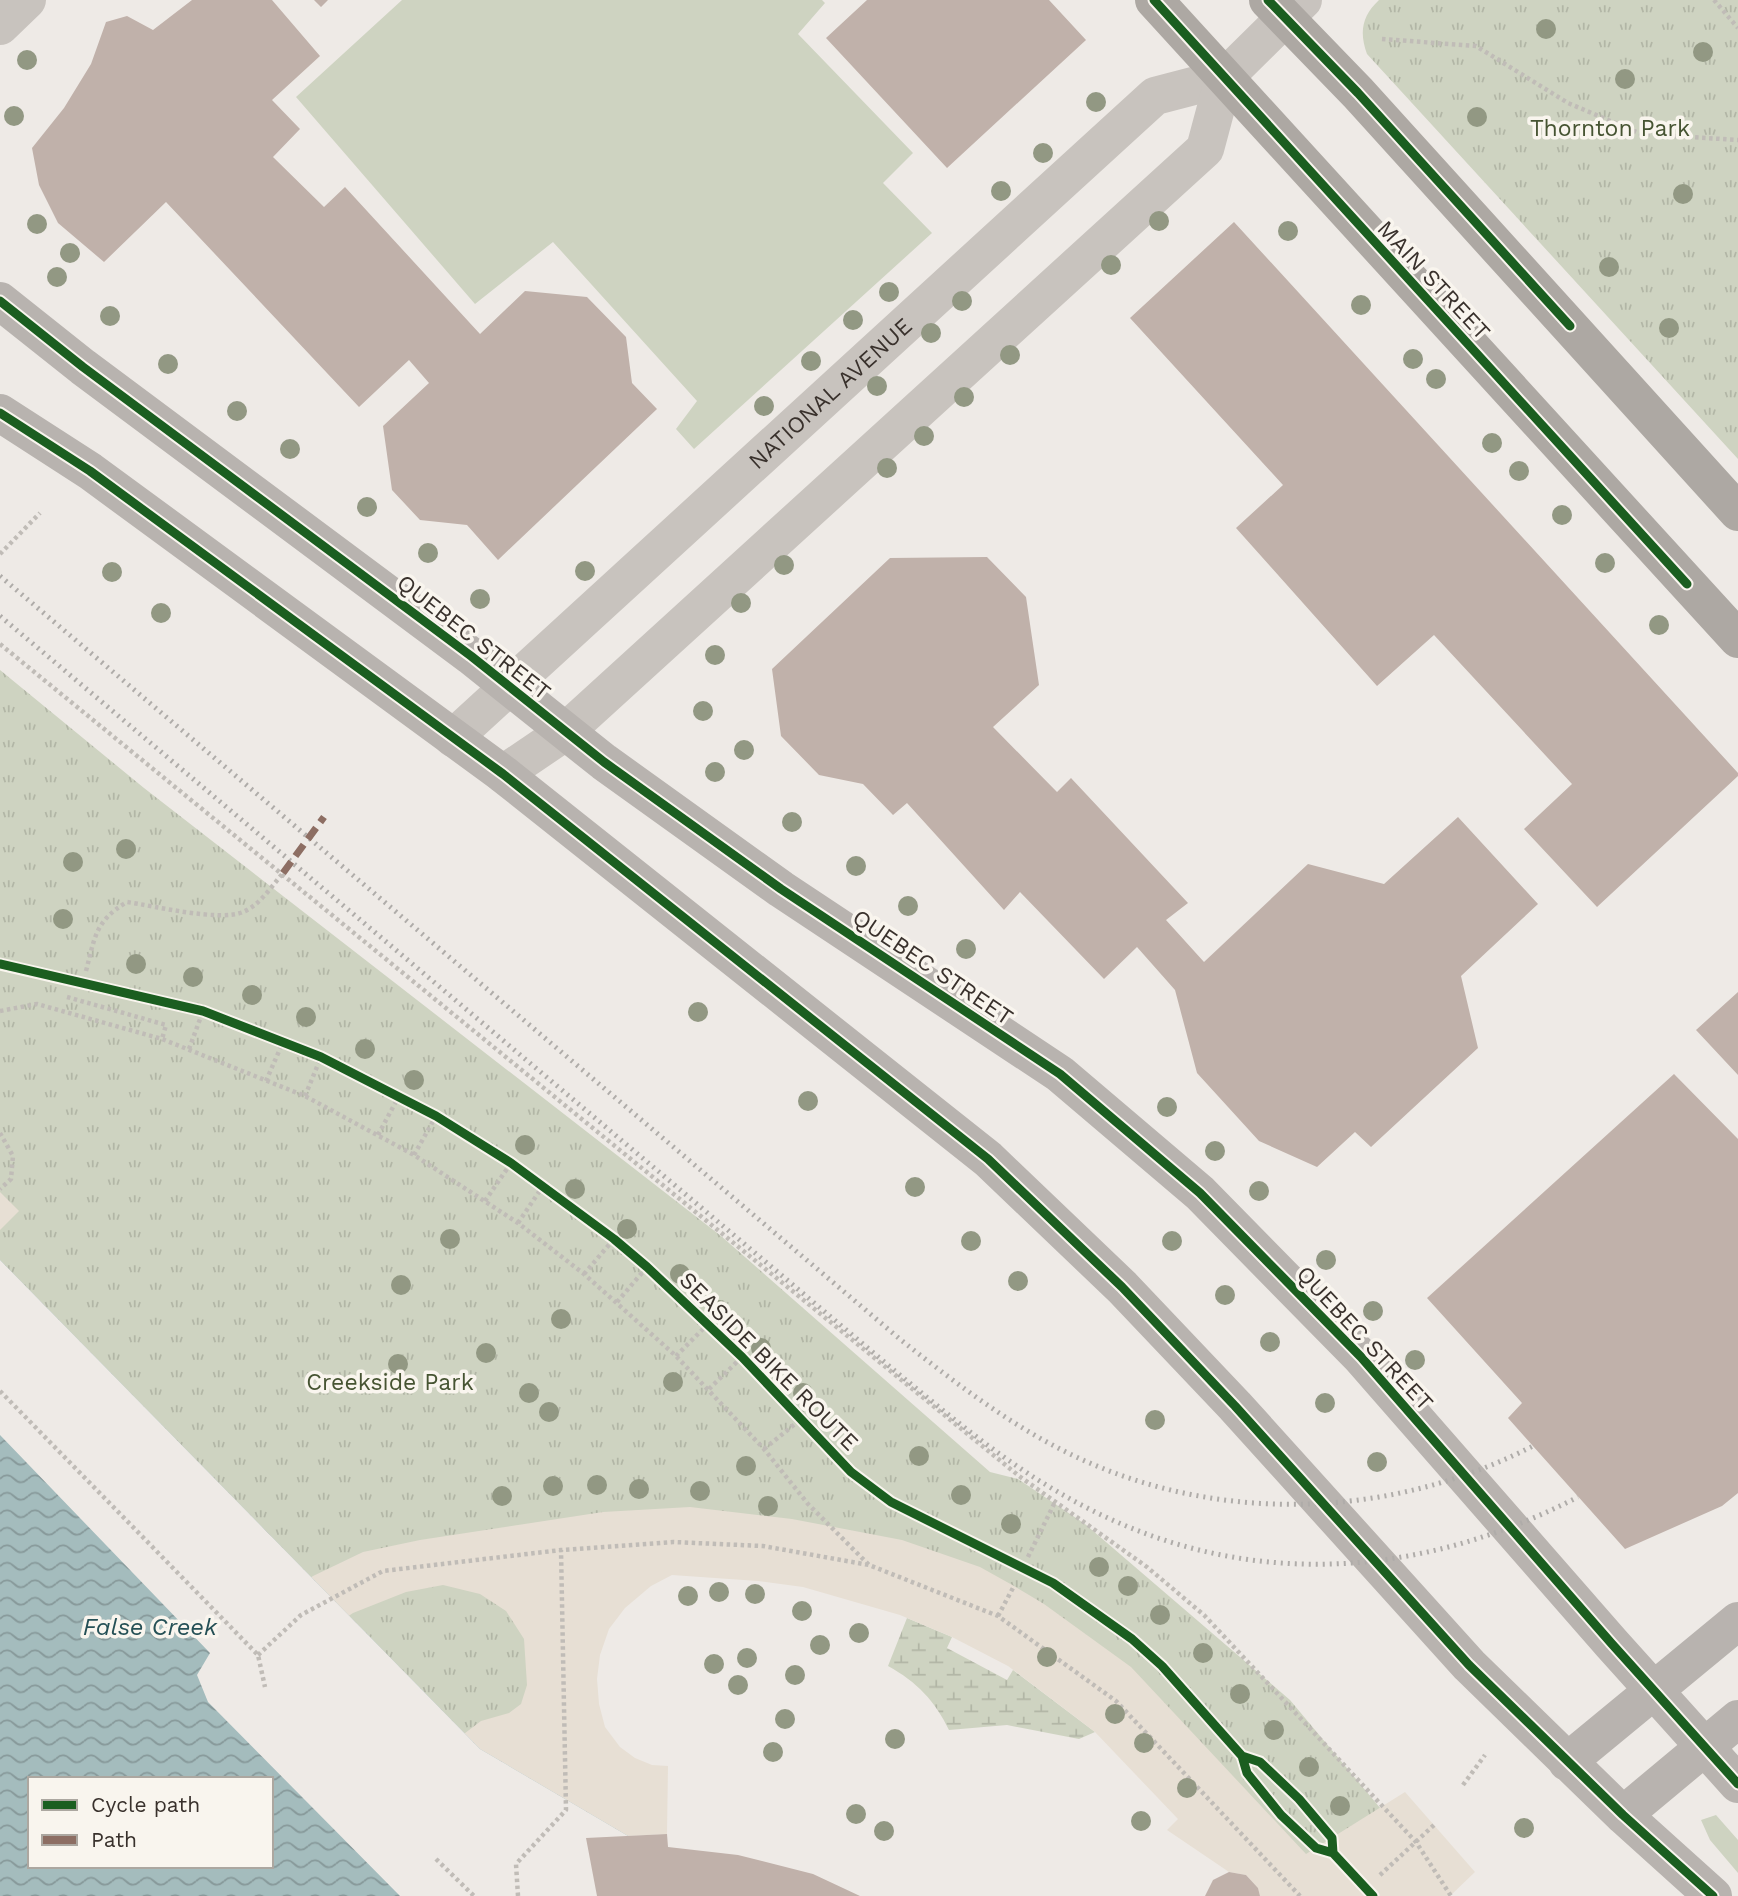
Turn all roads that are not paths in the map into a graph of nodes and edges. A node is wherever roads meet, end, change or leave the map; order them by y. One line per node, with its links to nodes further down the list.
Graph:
1 (27, 0): 4 (street)
2 (1154, 0): 5 (main road, MAIN STREET)
3 (1285, 6): 5 (street, NATIONAL AVENUE); 8 (main road)
4 (0, 26)
5 (1224, 78): 9 (main road, MAIN STREET); 10 (street, NATIONAL AVENUE); 11 (street)
6 (0, 301): 10 (main road, QUEBEC STREET)
7 (0, 413): 12 (main road)
8 (1738, 512)
9 (1738, 639)
10 (508, 686): 11 (main road, QUEBEC STREET); 12 (street, NATIONAL AVENUE)
11 (565, 732): 13 (street); 15 (main road, QUEBEC STREET)
12 (453, 738): 13 (main road)
13 (503, 774): 18 (main road)
14 (1738, 1621): 15 (main road)
15 (1653, 1690): 17 (main road, QUEBEC STREET); 18 (main road)
16 (1738, 1719): 17 (main road)
17 (1704, 1747): 19 (main road, QUEBEC STREET); 20 (main road)
18 (1567, 1762): 20 (main road)
19 (1738, 1784)
20 (1623, 1815): 21 (main road)
21 (1713, 1896)

